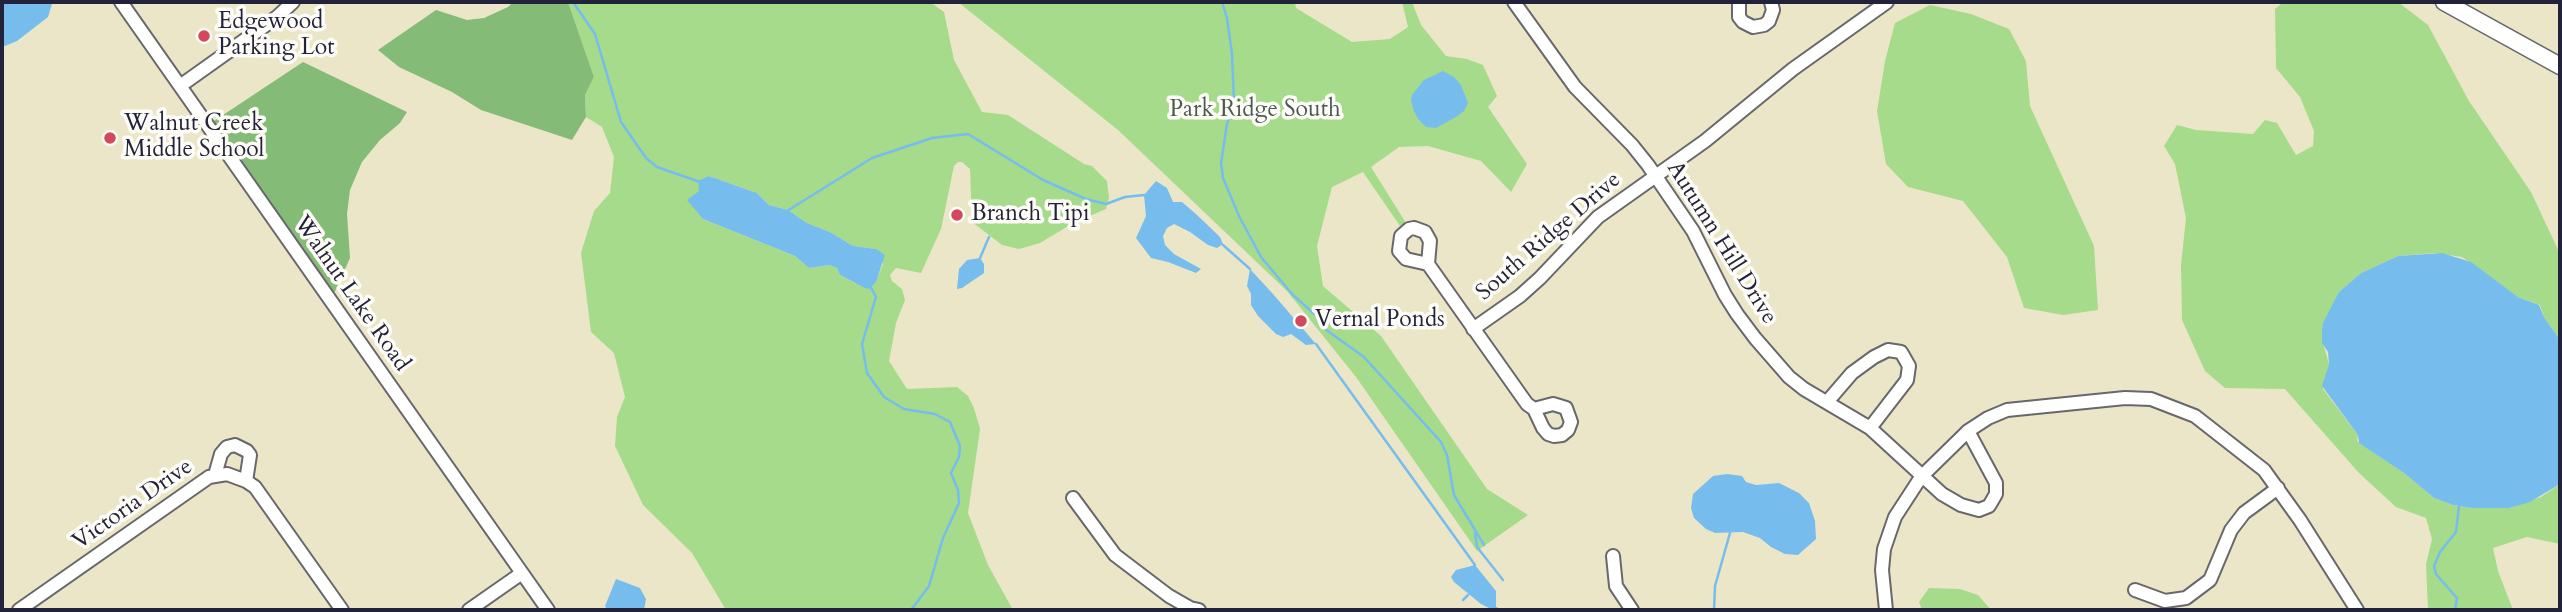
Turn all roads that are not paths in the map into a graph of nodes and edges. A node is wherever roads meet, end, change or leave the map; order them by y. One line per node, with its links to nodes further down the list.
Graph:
1 (121, 2): 9 (street, Walnut Lake Road)
2 (293, 2): 9 (street)
3 (1514, 2): 10 (street, Autumn Hill Drive)
4 (1739, 2): 5 (street)
5 (1771, 2)
6 (1887, 2): 10 (street, South Ridge Drive)
7 (2444, 2): 8 (main road)
8 (2560, 66)
9 (180, 86): 23 (street, Walnut Lake Road)
10 (1655, 176): 12 (street, South Ridge Drive); 13 (street, Autumn Hill Drive)
11 (1428, 264): 12 (street)
12 (1473, 329): 14 (street)
13 (1827, 402): 15 (street, Autumn Hill Drive); 15 (street)
14 (1534, 409)
15 (1870, 428): 18 (street, Autumn Hill Drive)
16 (1968, 431): 18 (street); 18 (street, Autumn Hill Drive); 20 (street)
17 (215, 475): 19 (street, Victoria Drive); 19 (street); 25 (street, Victoria Drive)
18 (1921, 477): 31 (street)
19 (246, 481): 26 (street)
20 (2278, 488): 24 (street); 32 (street)
21 (1073, 498): 29 (street)
22 (1613, 556): 30 (street)
23 (522, 573): 27 (street); 28 (street, Walnut Lake Road)
24 (2135, 590)
25 (19, 610)
26 (342, 610)
27 (469, 610)
28 (548, 610)
29 (1199, 610)
30 (1632, 610)
31 (1886, 610)
32 (2357, 610)

